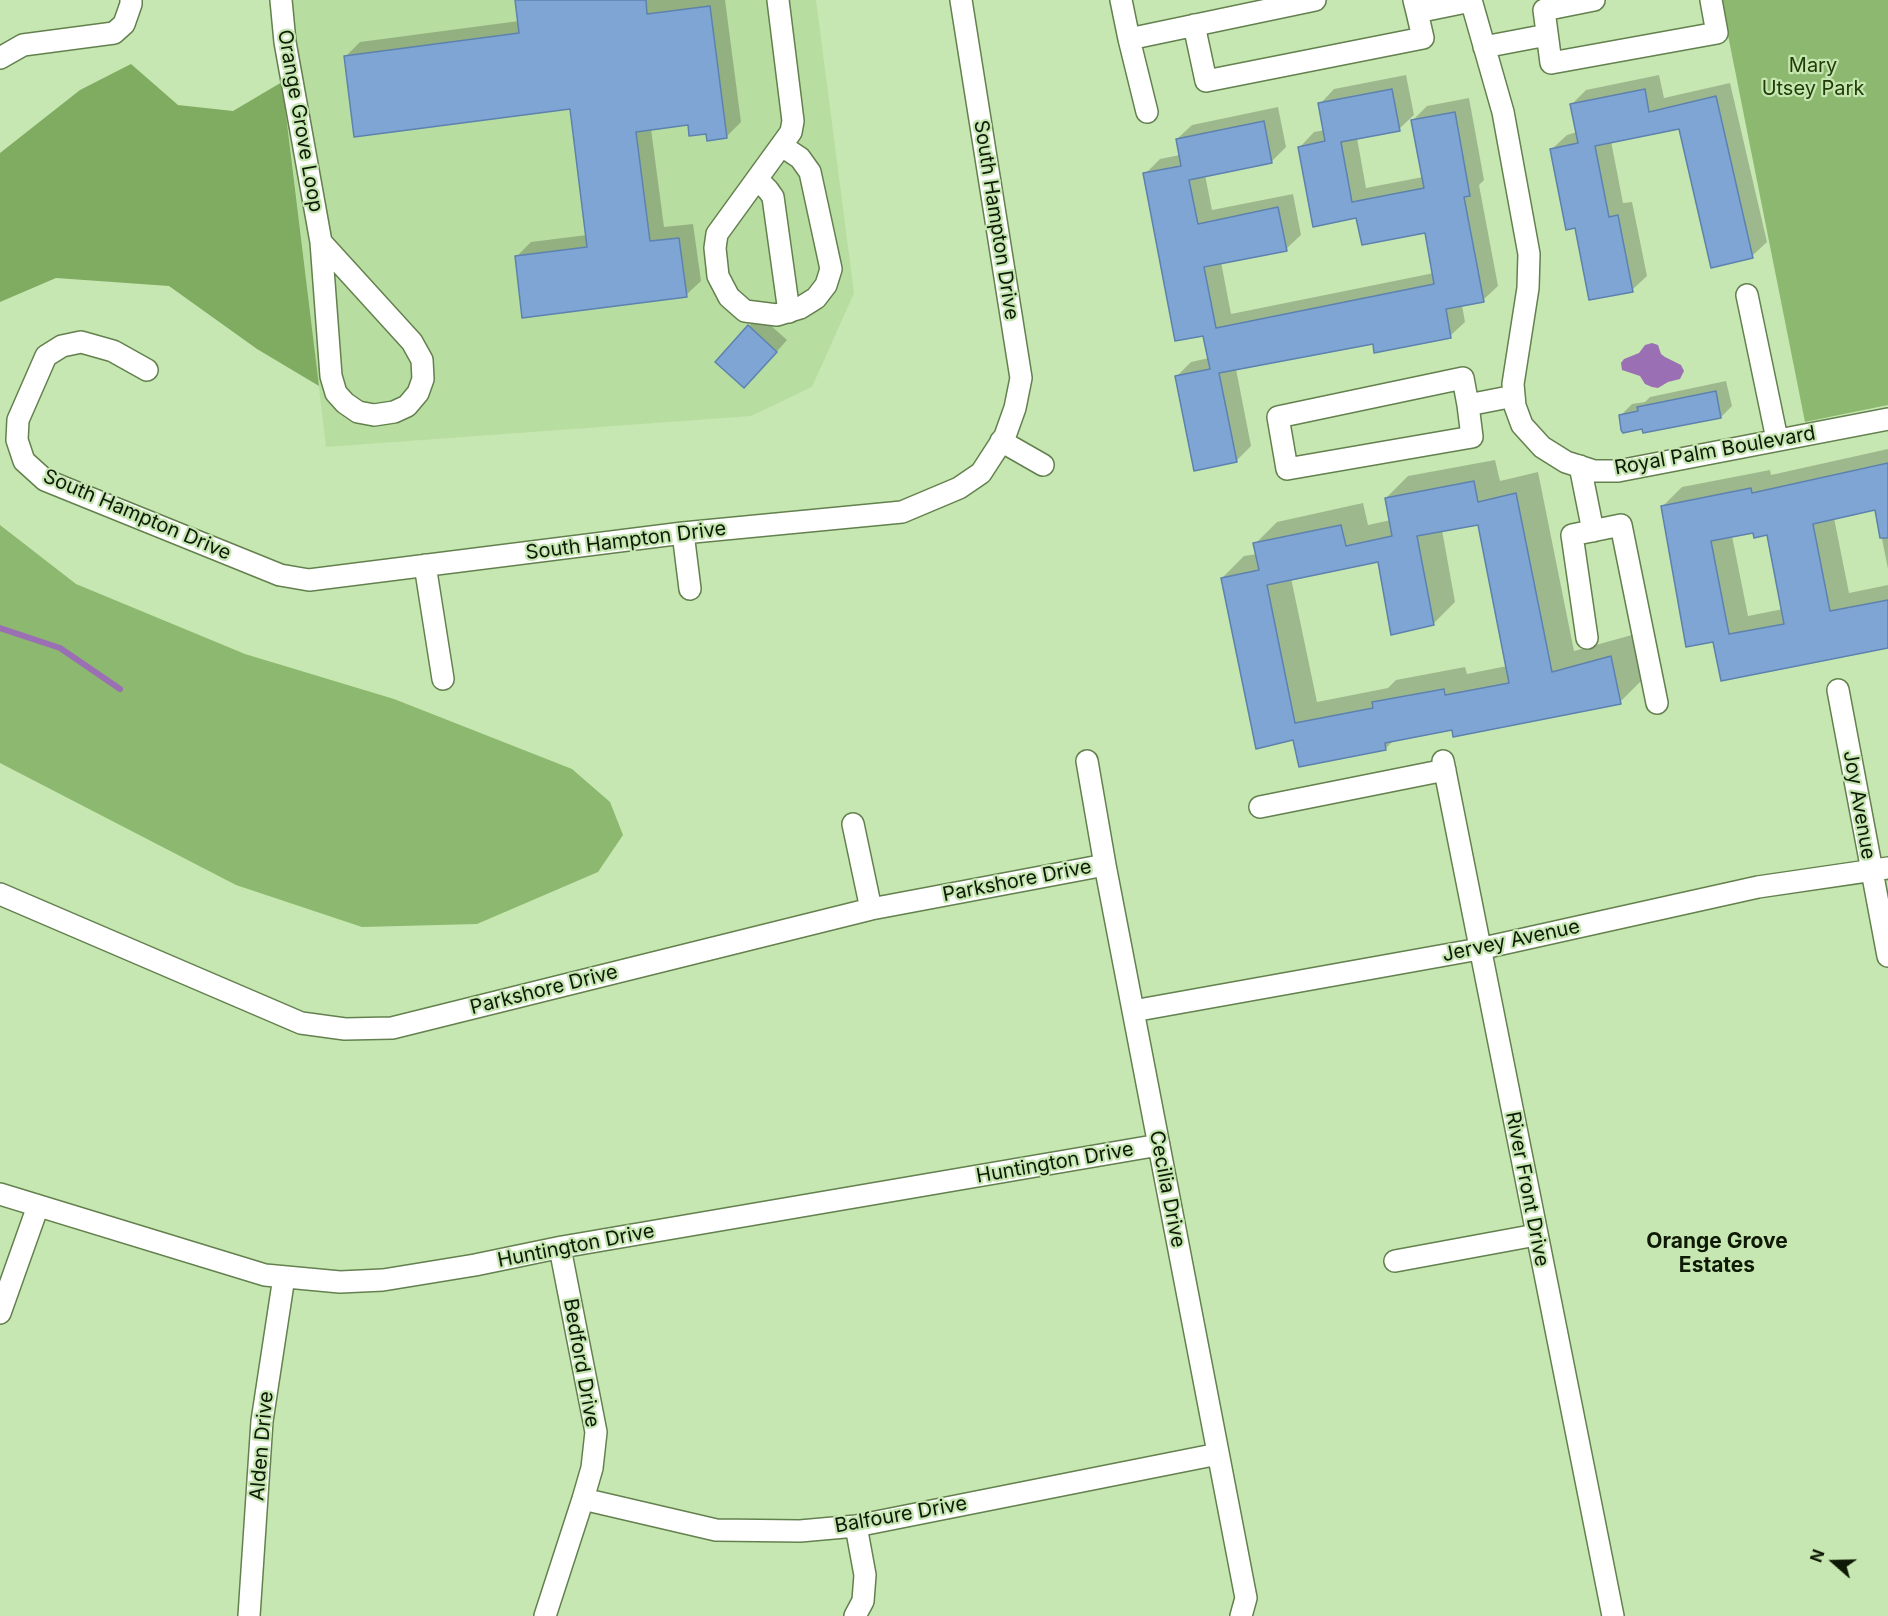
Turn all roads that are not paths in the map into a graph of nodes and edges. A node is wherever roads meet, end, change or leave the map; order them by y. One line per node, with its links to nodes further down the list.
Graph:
1 (131, 0): 15 (street)
2 (281, 0): 19 (street, Orange Grove Loop)
3 (778, 0): 17 (street)
4 (960, 0): 27 (street, South Hampton Drive)
5 (1121, 0): 13 (street)
6 (1315, 0): 11 (street)
7 (1594, 0): 12 (street)
8 (1711, 0): 12 (street)
9 (1471, 1): 10 (street); 14 (street, Royal Palm Boulevard)
10 (1415, 6): 11 (street)
11 (1194, 25): 13 (street)
12 (1547, 35): 14 (street)
13 (1129, 39): 16 (street)
14 (1484, 47): 23 (street, Royal Palm Boulevard)
15 (0, 58)
16 (1147, 112)
17 (782, 146): 18 (street); 21 (street)
18 (757, 179): 21 (street); 21 (street)
19 (321, 242): 19 (street, Orange Grove Loop)
20 (1747, 295): 26 (street)
21 (789, 312)
22 (147, 370): 32 (street, South Hampton Drive)
23 (1514, 396): 24 (street); 29 (street, Royal Palm Boulevard)
24 (1468, 405): 24 (street)
25 (1888, 419): 26 (street, Royal Palm Boulevard)
26 (1777, 439): 29 (street, Royal Palm Boulevard)
27 (1001, 441): 28 (street); 31 (street, South Hampton Drive)
28 (1043, 465)
29 (1580, 466): 30 (street)
30 (1593, 531): 34 (street); 37 (street)
31 (683, 533): 32 (street, South Hampton Drive); 33 (street)
32 (425, 565): 35 (street)
33 (690, 589)
34 (1587, 638)
35 (443, 679)
36 (1838, 690): 42 (street, Joy Avenue)
37 (1657, 703)
38 (1087, 761): 41 (street, Cecilia Drive)
39 (1260, 807): 45 (street, River Front Drive)
40 (853, 824): 44 (street)
41 (1105, 865): 44 (street, Parkshore Drive); 47 (street, Cecilia Drive)
42 (1880, 869): 45 (street, Jervey Avenue); 46 (street, Joy Avenue)
43 (0, 894): 44 (street, Parkshore Drive)
44 (871, 909)
45 (1479, 949): 47 (street, Jervey Avenue); 51 (street, River Front Drive)
46 (1888, 956)
47 (1133, 1011): 48 (street, Cecilia Drive)
48 (1159, 1145): 52 (street, Huntington Drive); 56 (street, Cecilia Drive)
49 (0, 1194): 50 (street, Huntington Drive)
50 (38, 1206): 54 (street, Huntington Drive); 55 (street)
51 (1536, 1234): 53 (street); 63 (street, River Front Drive)
52 (560, 1248): 54 (street, Huntington Drive); 57 (street, Bedford Drive)
53 (1395, 1262)
54 (284, 1277): 59 (street, Alden Drive)
55 (0, 1313)
56 (1218, 1454): 58 (street, Balfoure Drive); 62 (street, Cecilia Drive)
57 (584, 1499): 58 (street, Balfoure Drive); 60 (street, Bedford Drive)
58 (856, 1526): 61 (street)
59 (249, 1616)
60 (545, 1616)
61 (855, 1616)
62 (1241, 1616)
63 (1613, 1616)

